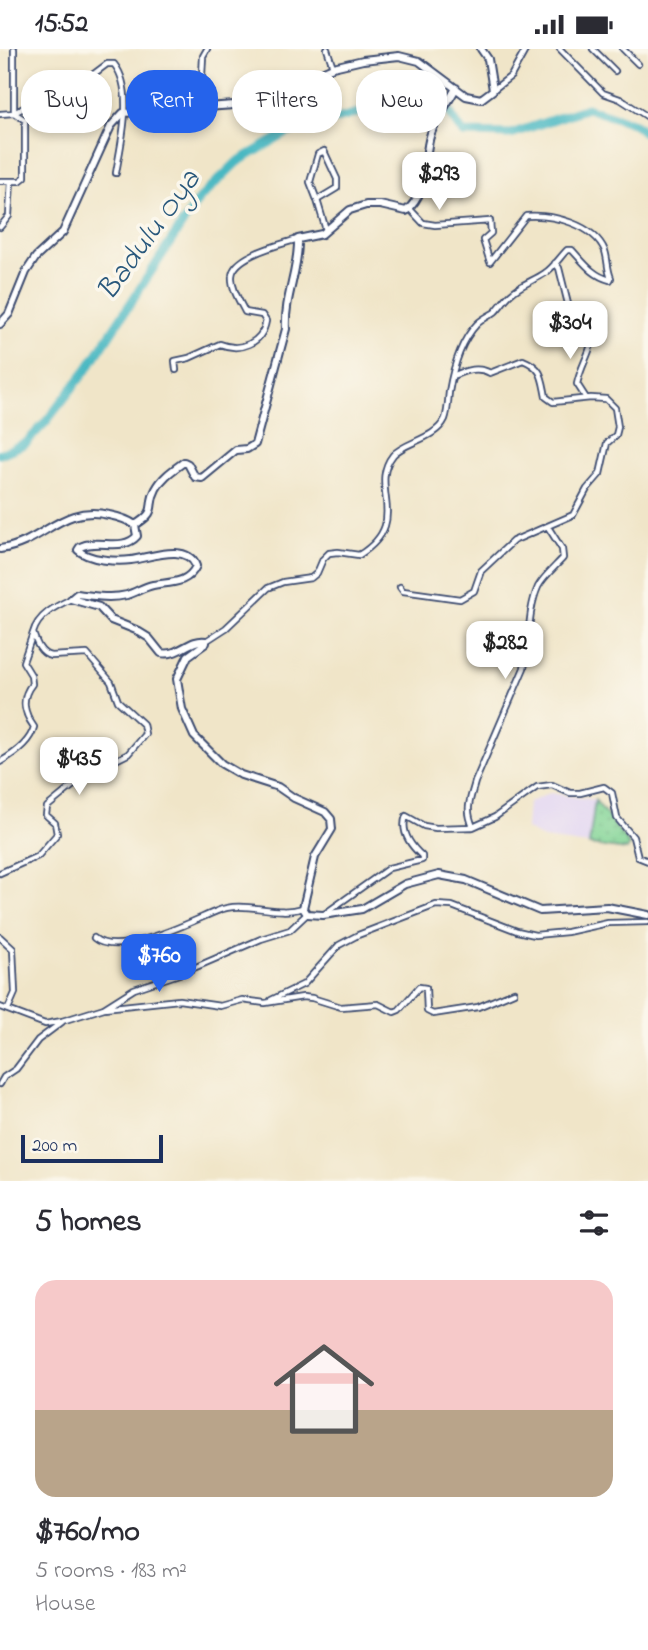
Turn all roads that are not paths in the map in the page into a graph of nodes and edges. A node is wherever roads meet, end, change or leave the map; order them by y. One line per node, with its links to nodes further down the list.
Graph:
1 (14, 49): 16 (street)
2 (207, 49): 11 (street)
3 (327, 49): 10 (street)
4 (481, 49): 14 (street)
5 (526, 49): 14 (street)
6 (560, 49): 20 (street)
7 (593, 49): 12 (street)
8 (623, 49): 9 (street)
9 (638, 64)
10 (334, 67): 13 (street); 15 (street)
11 (202, 70)
12 (615, 71)
13 (456, 89): 14 (street); 25 (street)
14 (493, 90)
15 (218, 105)
16 (14, 113): 17 (street); 19 (street); 23 (street)
17 (123, 113): 18 (street); 21 (street); 30 (street)
18 (126, 113)
19 (0, 114)
20 (648, 117)
21 (117, 173)
22 (0, 181): 23 (street)
23 (11, 181): 26 (street)
24 (317, 200): 24 (street); 27 (street)
25 (409, 208): 27 (street); 29 (street)
26 (0, 227)
27 (326, 230): 28 (street)
28 (298, 239): 31 (street); 34 (street)
29 (555, 263): 32 (street); 33 (street)
30 (0, 324)
31 (176, 370)
32 (454, 375): 33 (street); 40 (street)
33 (586, 398): 35 (street)
34 (135, 525): 36 (street); 38 (street)
35 (548, 527): 37 (street); 42 (street)
36 (0, 549)
37 (400, 587)
38 (71, 599): 39 (street); 40 (street)
39 (33, 633): 41 (street); 44 (street)
40 (206, 641): 45 (street)
41 (0, 762)
42 (473, 827): 43 (street); 46 (street)
43 (648, 861)
44 (0, 873)
45 (305, 911): 46 (street); 50 (street); 54 (street)
46 (323, 915): 47 (street)
47 (648, 915)
48 (648, 922): 52 (street)
49 (0, 937): 55 (street)
50 (94, 938)
51 (514, 992): 52 (street)
52 (265, 1003): 54 (street)
53 (0, 1007): 55 (street)
54 (104, 1008): 56 (street)
55 (8, 1009): 56 (street)
56 (62, 1021): 57 (street)
57 (0, 1084)

